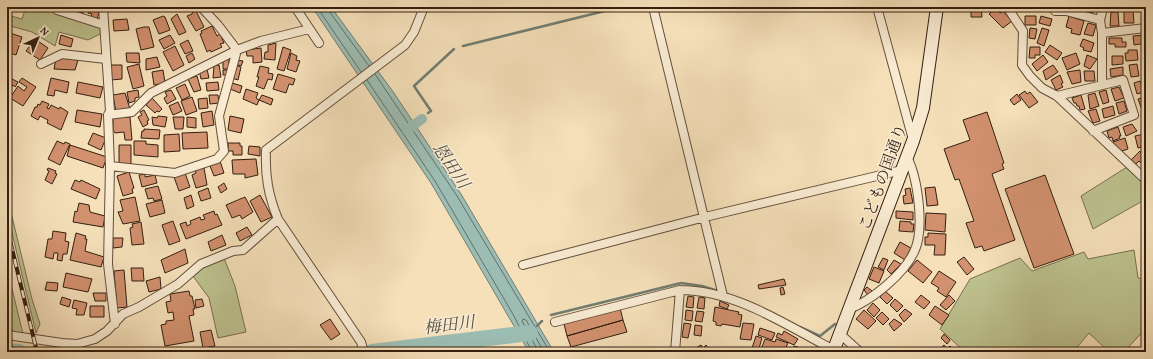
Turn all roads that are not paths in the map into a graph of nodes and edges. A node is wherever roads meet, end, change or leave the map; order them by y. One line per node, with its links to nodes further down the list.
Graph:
1 (55, 7): 13 (street)
2 (103, 7): 13 (street)
3 (201, 7): 18 (street)
4 (294, 7): 15 (street)
5 (424, 7): 31 (street)
6 (653, 7): 30 (street)
7 (877, 7): 25 (street)
8 (937, 7): 25 (main road, こどもの国通り)
9 (1007, 7): 22 (street)
10 (1106, 7): 12 (street)
11 (1055, 11): 12 (street)
12 (1100, 20): 16 (street)
13 (104, 25): 19 (street)
14 (1146, 28): 16 (street)
15 (309, 29): 17 (street); 18 (street)
16 (1102, 33): 21 (street)
17 (319, 43)
18 (237, 50): 23 (street); 27 (street)
19 (106, 59): 20 (street); 23 (street)
20 (41, 64)
21 (1102, 84): 22 (street); 24 (street)
22 (1057, 96): 24 (street)
23 (108, 115): 27 (street)
24 (1093, 131): 29 (street)
25 (913, 141): 26 (main road, こどもの国通り)
26 (907, 156): 28 (main road, こどもの国通り); 35 (street)
27 (110, 166): 37 (street)
28 (902, 170): 30 (street); 35 (main road, こどもの国通り)
29 (1146, 180)
30 (705, 217): 32 (street); 34 (street)
31 (278, 219): 37 (street); 41 (street)
32 (523, 265)
33 (680, 290): 34 (street); 36 (street); 43 (street)
34 (723, 296): 42 (street)
35 (848, 309): 38 (main road, こどもの国通り)
36 (555, 322)
37 (115, 324): 40 (street)
38 (840, 334): 42 (main road, こどもの国通り); 44 (street)
39 (7, 335): 40 (street)
40 (62, 347)
41 (364, 349)
42 (833, 351)
43 (675, 352)
44 (860, 352)

